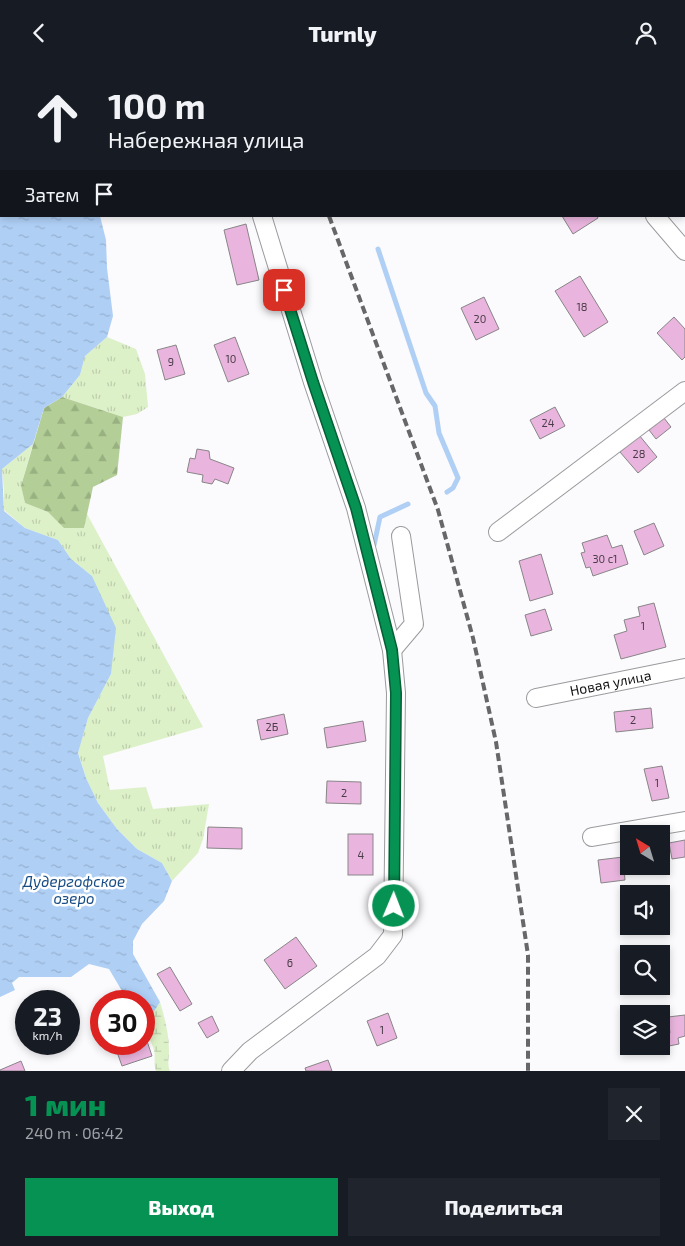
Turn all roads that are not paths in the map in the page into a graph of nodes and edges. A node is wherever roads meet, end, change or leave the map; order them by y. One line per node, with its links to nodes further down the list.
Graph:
1 (262, 217): 7 (street)
2 (656, 217): 3 (street)
3 (685, 251)
4 (685, 391): 5 (street)
5 (498, 532)
6 (401, 536): 7 (street)
7 (392, 650): 12 (street)
8 (685, 668): 9 (street, Новая улица)
9 (536, 698)
10 (685, 821): 11 (street)
11 (592, 837)
12 (231, 1071)

